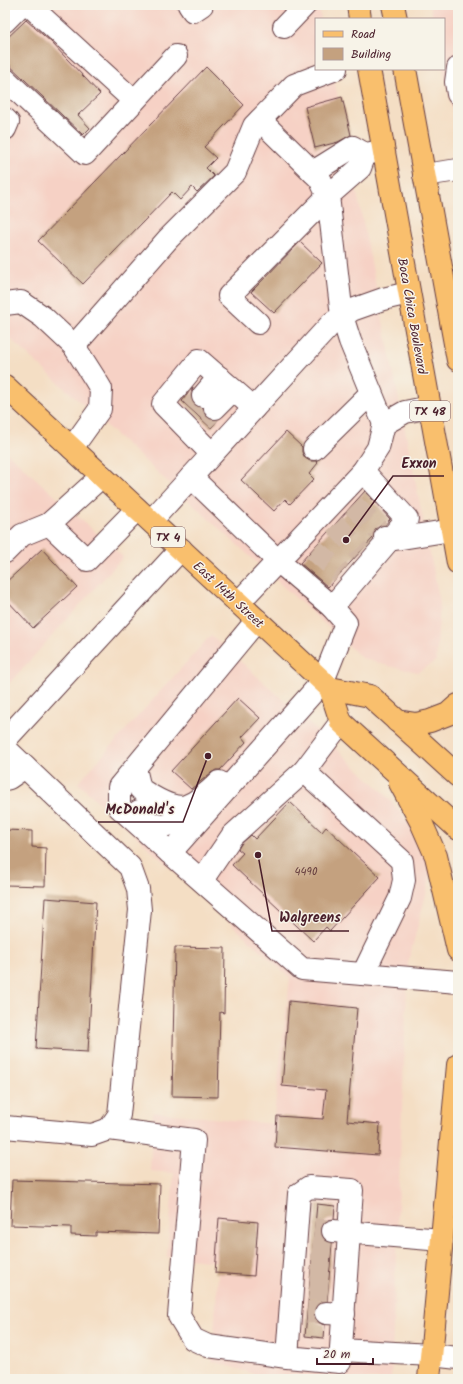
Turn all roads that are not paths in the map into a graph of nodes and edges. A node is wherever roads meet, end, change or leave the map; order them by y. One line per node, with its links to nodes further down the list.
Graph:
1 (21, 5): 8 (lane)
2 (29, 5): 17 (lane)
3 (189, 5): 4 (lane)
4 (202, 5)
5 (305, 5): 9 (lane)
6 (393, 5): 7 (main road)
7 (396, 18)
8 (5, 21)
9 (284, 27)
10 (176, 56): 17 (lane)
11 (458, 68): 16 (lane)
12 (333, 70): 19 (lane)
13 (369, 70): 21 (main road, Boca Chica Boulevard / TX 48)
14 (405, 70): 24 (main road)
15 (5, 79): 17 (lane)
16 (458, 94)
17 (134, 101)
18 (5, 119): 20 (lane)
19 (260, 120): 23 (lane); 31 (lane)
20 (5, 129)
21 (374, 152): 23 (lane); 25 (lane); 27 (main road, Boca Chica Boulevard / TX 48)
22 (458, 170): 24 (lane)
23 (313, 172): 25 (lane)
24 (424, 175): 26 (main road)
25 (328, 196): 29 (lane); 30 (lane)
26 (451, 279): 32 (main road)
27 (409, 293): 29 (lane); 36 (main road, Boca Chica Boulevard / TX 48)
28 (5, 304): 31 (lane)
29 (342, 316): 35 (lane); 37 (lane)
30 (258, 323)
31 (74, 346): 40 (lane)
32 (458, 360)
33 (226, 383): 37 (lane); 38 (lane); 38 (lane)
34 (5, 386): 40 (main road, East 14th Street / TX 4)
35 (371, 393): 39 (lane); 41 (lane)
36 (430, 407): 39 (lane); 48 (main road, Boca Chica Boulevard / TX 48)
37 (254, 408): 42 (lane)
38 (197, 414): 42 (lane)
39 (384, 424): 43 (lane)
40 (72, 448): 44 (main road, East 14th Street / TX 4)
41 (314, 449)
42 (212, 454): 45 (lane)
43 (363, 471): 49 (lane); 52 (lane)
44 (102, 476): 46 (main road, East 14th Street / TX 4); 47 (lane)
45 (192, 477): 46 (lane); 52 (lane)
46 (144, 515): 47 (lane); 51 (main road, East 14th Street / TX 4)
47 (49, 524): 50 (lane)
48 (452, 530): 49 (lane); 53 (main road, Boca Chica Boulevard / TX 48)
49 (384, 536): 55 (lane)
50 (7, 546)
51 (181, 549): 54 (main road, East 14th Street / TX 4); 61 (lane)
52 (278, 561): 54 (lane); 55 (lane)
53 (458, 563)
54 (238, 602): 56 (main road, East 14th Street / TX 4)
55 (332, 608): 57 (lane)
56 (257, 620): 57 (main road, East 14th Street / TX 4); 65 (lane)
57 (327, 684): 59 (main road); 60 (main road, East 14th Street / TX 4); 62 (lane)
58 (458, 705): 59 (main road)
59 (396, 721): 68 (main road)
60 (341, 722): 66 (main road); 67 (lane)
61 (5, 740)
62 (269, 741): 65 (lane); 71 (lane)
63 (5, 748): 64 (lane)
64 (24, 767): 69 (lane); 79 (lane)
65 (135, 768): 71 (lane)
66 (392, 768): 70 (main road); 73 (main road)
67 (304, 771): 72 (lane); 74 (lane)
68 (458, 776)
69 (5, 779)
70 (458, 829)
71 (170, 853): 72 (lane)
72 (202, 880): 74 (lane)
73 (458, 950)
74 (363, 974): 75 (lane)
75 (458, 982)
76 (458, 1065): 77 (main road)
77 (457, 1097): 80 (main road)
78 (5, 1127): 79 (lane)
79 (109, 1129): 87 (lane)
80 (454, 1159): 81 (main road)
81 (452, 1204): 82 (main road)
82 (442, 1240): 83 (lane); 86 (main road)
83 (321, 1260): 84 (lane); 84 (lane)
84 (317, 1312): 85 (lane); 87 (lane)
85 (342, 1350): 86 (lane); 87 (lane)
86 (431, 1355): 88 (lane); 89 (main road)
87 (287, 1357)
88 (458, 1358)
89 (429, 1379)

